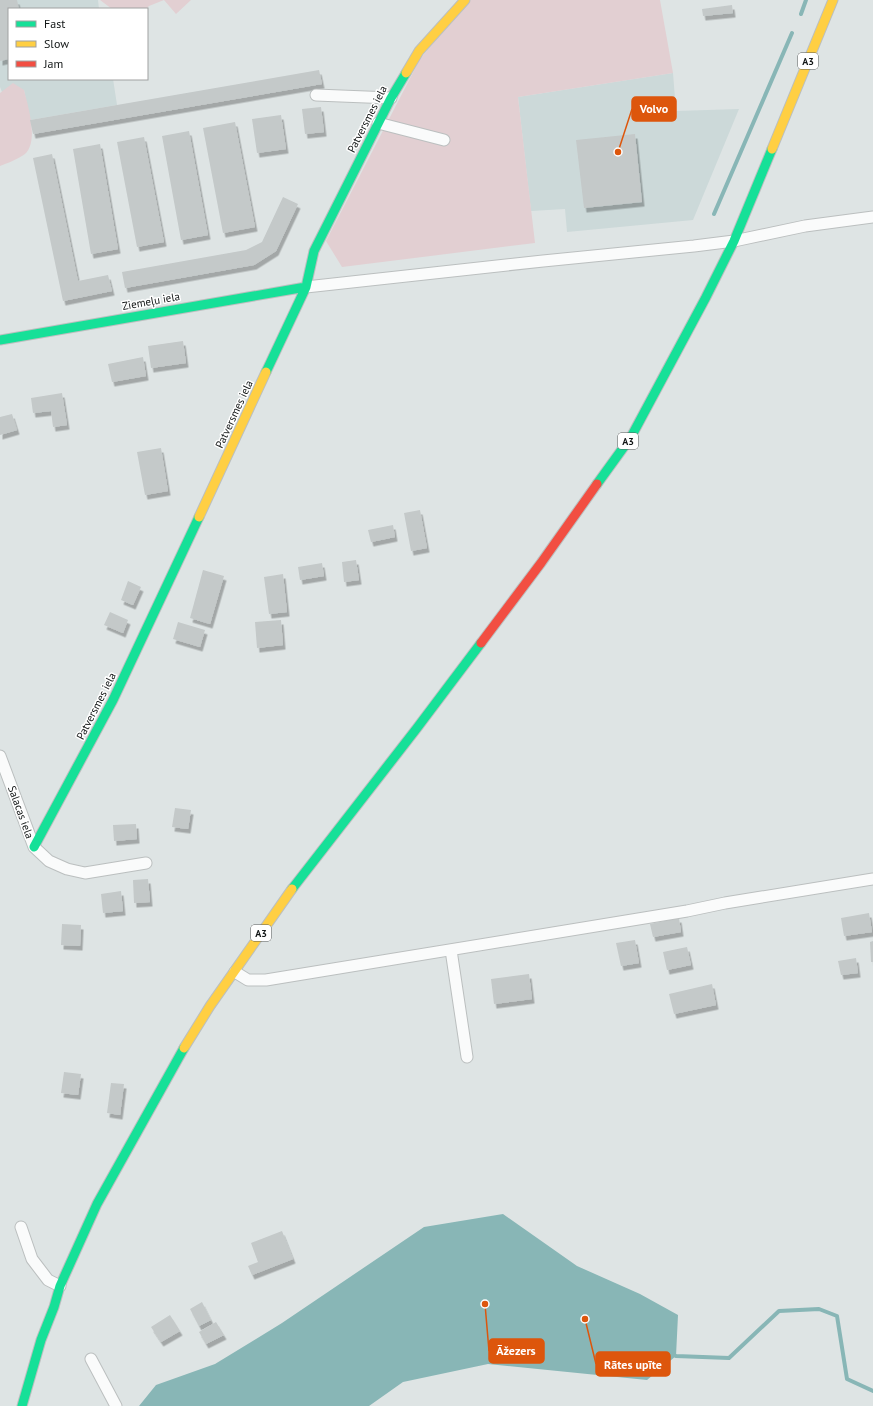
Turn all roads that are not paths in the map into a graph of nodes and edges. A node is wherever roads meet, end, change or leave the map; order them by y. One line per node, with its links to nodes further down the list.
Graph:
1 (465, 0): 4 (main road, Patversmes iela)
2 (833, 0): 8 (main road, A3)
3 (316, 95): 4 (street)
4 (391, 98): 5 (main road, Patversmes iela)
5 (378, 123): 6 (street); 9 (main road, Patversmes iela)
6 (444, 140)
7 (873, 217): 8 (street)
8 (734, 241): 9 (street); 16 (main road, A3)
9 (306, 287): 10 (main road, Ziemeļu iela); 12 (main road, Patversmes iela)
10 (0, 340)
11 (0, 756): 12 (street, Salacas iela)
12 (34, 846): 13 (street)
13 (146, 863)
14 (873, 879): 15 (street)
15 (451, 950): 16 (street); 17 (street)
16 (234, 972): 19 (main road, A3)
17 (467, 1057)
18 (21, 1227): 19 (street)
19 (60, 1286): 21 (main road, A3)
20 (91, 1359): 22 (street)
21 (22, 1406)
22 (116, 1406)

